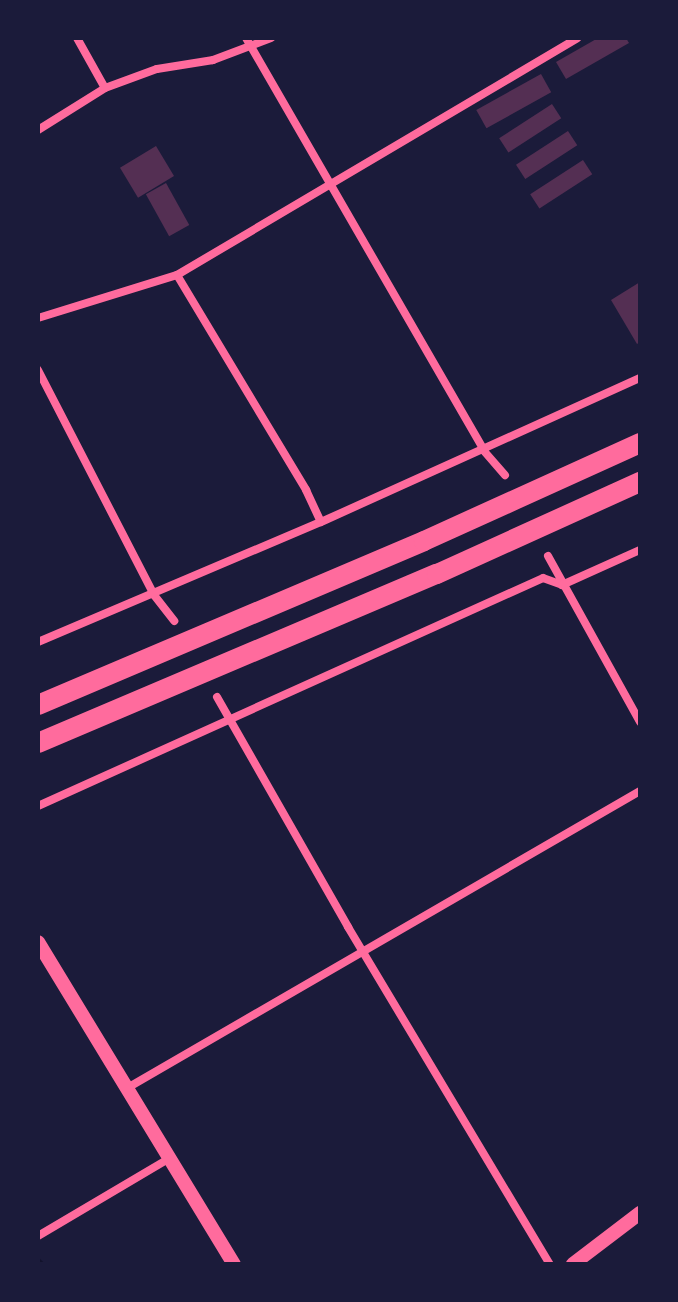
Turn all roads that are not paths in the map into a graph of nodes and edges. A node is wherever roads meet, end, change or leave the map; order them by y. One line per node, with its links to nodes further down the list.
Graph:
1 (77, 38): 5 (street)
2 (271, 38): 4 (street)
3 (577, 38): 7 (street)
4 (248, 42): 5 (street); 7 (street)
5 (105, 88): 6 (street)
6 (38, 130)
7 (331, 185): 8 (street); 13 (street)
8 (177, 275): 9 (street); 16 (street)
9 (38, 318)
10 (38, 370): 20 (street)
11 (640, 378): 13 (street)
12 (640, 443): 24 (highway)
13 (484, 451): 14 (street); 16 (street)
14 (505, 475)
15 (640, 482): 27 (highway)
16 (321, 522): 20 (street)
17 (640, 550): 19 (street)
18 (548, 556): 19 (street)
19 (562, 585): 25 (street); 26 (street)
20 (154, 595): 21 (street); 22 (street)
21 (174, 621)
22 (38, 642)
23 (217, 697): 25 (street)
24 (38, 705)
25 (229, 717): 29 (street); 31 (street)
26 (640, 722)
27 (38, 743)
28 (640, 791): 31 (street)
29 (38, 806)
30 (38, 942): 32 (main road)
31 (364, 952): 32 (street); 37 (street)
32 (129, 1087): 33 (main road)
33 (170, 1158): 35 (street); 36 (main road)
34 (640, 1213): 38 (main road)
35 (38, 1236)
36 (234, 1264)
37 (550, 1264)
38 (573, 1264)

